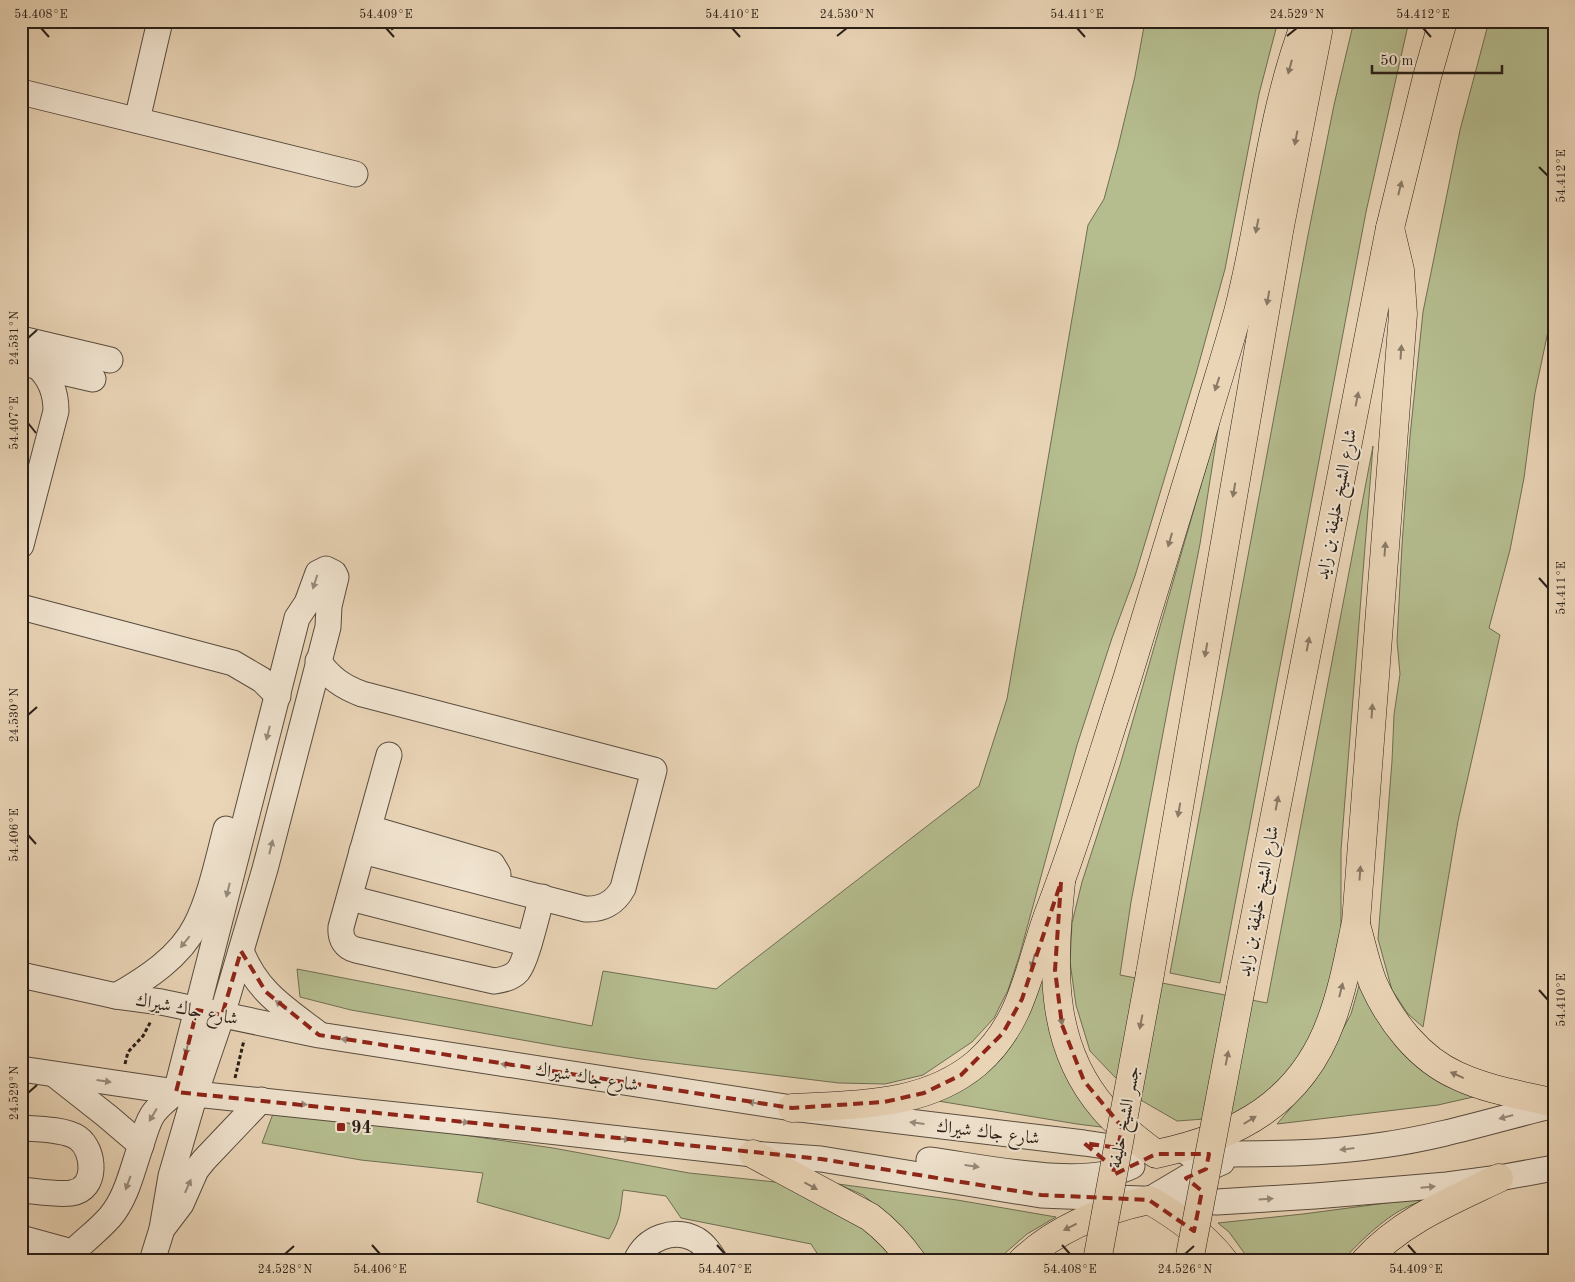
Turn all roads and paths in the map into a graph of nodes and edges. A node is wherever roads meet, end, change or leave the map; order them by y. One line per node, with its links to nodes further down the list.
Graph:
1 (160, 21): 8 (street)
2 (387, 21): 6 (path)
3 (1306, 21): 26 (highway, one-way to 26)
4 (1320, 21): 69 (highway, جسر الشيخ خليفة, one-way to 69, bridge)
5 (1443, 21): 10 (highway, شارع الشيخ خليفة بن زايد, one-way to 5)
6 (394, 32)
7 (21, 92): 8 (street)
8 (138, 120): 9 (street)
9 (355, 174)
10 (1390, 228): 29 (highway, one-way to 10); 70 (highway, شارع الشيخ خليفة بن زايد, one-way to 10, bridge)
11 (21, 339): 12 (street)
12 (110, 360)
13 (29, 364): 14 (street); 14 (street)
14 (56, 412): 15 (street)
15 (21, 545)
16 (21, 606): 19 (street)
17 (288, 655): 18 (street, one-way to 17); 19 (street); 21 (street)
18 (318, 661): 20 (street); 22 (street)
19 (233, 663): 21 (street)
20 (362, 694): 22 (street); 27 (street)
21 (278, 696): 24 (street, one-way to 24)
22 (304, 716): 31 (street, one-way to 22)
23 (389, 756): 25 (street)
24 (258, 772): 33 (street, one-way to 33); 35 (street, one-way to 35)
25 (366, 840): 27 (street); 28 (street)
26 (1061, 882): 46 (highway, one-way to 46); 51 (highway, one-way to 51)
27 (542, 897): 30 (street)
28 (350, 898): 30 (street); 30 (street)
29 (1356, 922): 45 (highway, one-way to 29); 51 (highway, one-way to 29)
30 (529, 944)
31 (241, 951): 36 (street); 37 (street, one-way to 31)
32 (21, 975): 33 (street, شارع جاك شيراك)
33 (116, 996): 34 (street, شارع جاك شيراك)
34 (161, 1002): 35 (street, شارع جاك شيراك); 41 (path)
35 (197, 1010): 36 (street, شارع جاك شيراك); 42 (street, one-way to 42)
36 (222, 1015): 37 (street, شارع جاك شيراك); 42 (street)
37 (320, 1035): 46 (street, شارع جاك شيراك, one-way to 37)
38 (244, 1039): 43 (path)
39 (21, 1069): 40 (street)
40 (53, 1074): 41 (street, one-way to 41); 49 (street)
41 (120, 1084): 42 (street)
42 (185, 1093): 43 (street); 49 (street, one-way to 49); 61 (street)
43 (231, 1097): 44 (street)
44 (261, 1100): 50 (street, one-way to 50); 61 (street, one-way to 44)
45 (1554, 1104): 52 (street, شارع جاك شيراك, one-way to 52)
46 (792, 1108): 48 (street, شارع جاك شيراك, one-way to 46)
47 (21, 1128): 58 (street)
48 (1084, 1143): 51 (street, شارع جاك شيراك); 55 (street)
49 (141, 1145): 63 (street, one-way to 63)
50 (753, 1154): 53 (street); 67 (highway, one-way to 67)
51 (1156, 1154): 52 (street, شارع جاك شيراك); 55 (street); 56 (street)
52 (1241, 1154): 56 (street)
53 (821, 1159): 55 (street, one-way to 55); 59 (street)
54 (1554, 1168): 57 (street)
55 (1119, 1172): 59 (street)
56 (1186, 1178): 59 (street); 60 (street)
57 (1499, 1178): 60 (street, one-way to 57); 72 (highway)
58 (21, 1190)
59 (1149, 1200): 60 (street); 68 (highway, one-way to 68); 71 (highway)
60 (1217, 1202)
61 (162, 1229): 64 (street)
62 (21, 1238): 63 (street)
63 (68, 1256)
64 (152, 1261)
65 (636, 1261): 66 (street)
66 (715, 1261)
67 (912, 1261)
68 (1022, 1261)
69 (1097, 1261)
70 (1189, 1261)
71 (1224, 1261)
72 (1365, 1261)

